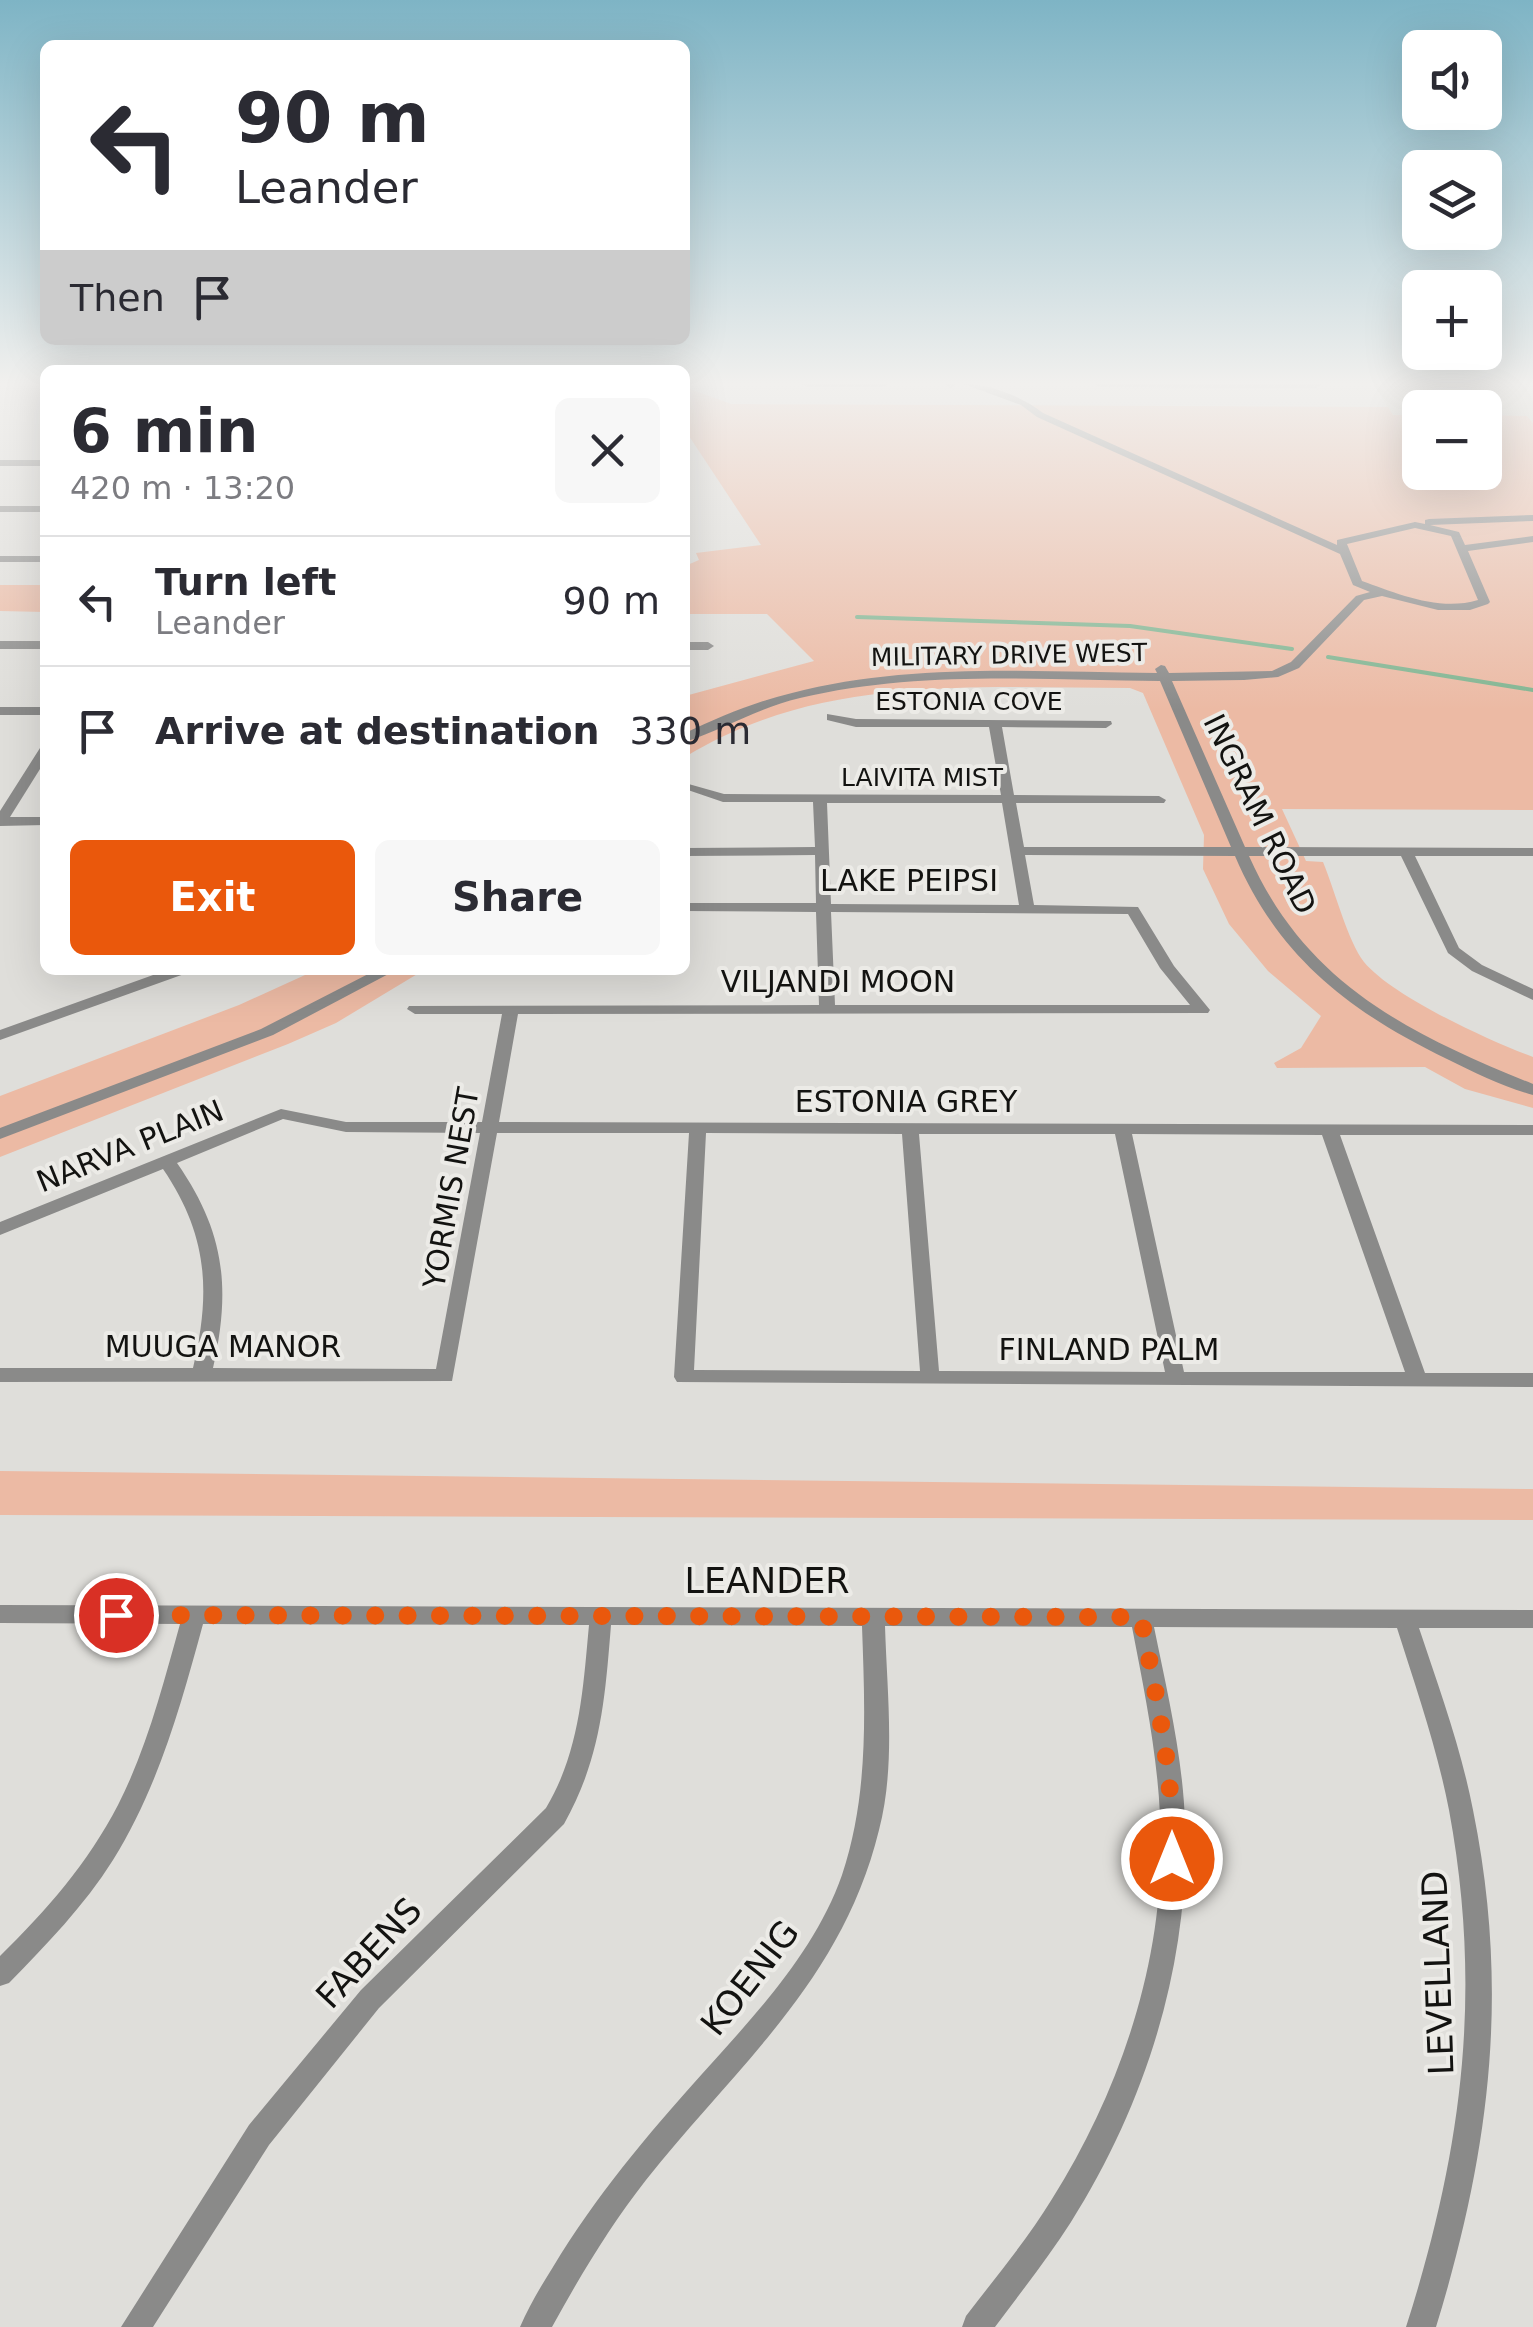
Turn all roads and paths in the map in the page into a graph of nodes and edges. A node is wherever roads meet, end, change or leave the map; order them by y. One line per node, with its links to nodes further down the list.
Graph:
1 (1209, 493): 9 (street)
2 (0, 509): 3 (street)
3 (40, 509)
4 (1452, 518): 5 (street); 6 (street); 7 (street)
5 (1533, 518)
6 (1419, 524): 7 (street); 9 (street)
7 (1455, 534): 10 (street)
8 (1533, 539): 10 (street)
9 (1343, 546): 13 (street)
10 (1462, 549): 14 (street)
11 (0, 559): 12 (street)
12 (40, 560)
13 (1357, 583): 14 (street); 15 (street)
14 (1386, 591): 15 (street)
15 (1360, 598): 20 (street, MILITARY DRIVE WEST)
16 (0, 645): 17 (street)
17 (40, 645)
18 (690, 646): 19 (street)
19 (708, 646)
20 (1162, 672): 26 (street, MILITARY DRIVE WEST); 39 (street, INGRAM ROAD)
21 (40, 710): 22 (street)
22 (0, 711)
23 (831, 717): 24 (street, ESTONIA COVE)
24 (994, 724): 25 (street, ESTONIA COVE); 31 (street)
25 (1106, 724)
26 (690, 736)
27 (40, 759): 28 (street)
28 (24, 784): 29 (street); 34 (street)
29 (40, 784)
30 (690, 787): 32 (street, LAIVITA MIST)
31 (1008, 799): 32 (street, LAIVITA MIST); 33 (street, LAIVITA MIST); 37 (street)
32 (820, 800): 38 (street)
33 (1158, 800)
34 (0, 821): 35 (street)
35 (40, 821)
36 (690, 848): 38 (street)
37 (1018, 850): 39 (street); 44 (street)
38 (823, 851): 43 (street)
39 (1240, 852): 40 (street); 53 (street, INGRAM ROAD)
40 (1406, 852): 41 (street); 47 (street)
41 (1533, 852)
42 (690, 907): 43 (street, LAKE PEIPSI)
43 (824, 907): 44 (street, LAKE PEIPSI); 49 (street)
44 (1027, 907): 51 (street, LAKE PEIPSI)
45 (168, 975): 52 (street)
46 (378, 975): 61 (street)
47 (1533, 995)
48 (415, 1008): 50 (street, VILJANDI MOON)
49 (827, 1008): 50 (street, VILJANDI MOON); 51 (street, VILJANDI MOON)
50 (511, 1009): 55 (street, YORMIS NEST)
51 (1202, 1010)
52 (0, 1035)
53 (1533, 1090)
54 (281, 1114): 55 (street, ESTONIA GREY); 62 (street, NARVA PLAIN)
55 (490, 1127): 56 (street, ESTONIA GREY); 66 (street, YORMIS NEST)
56 (698, 1128): 57 (street, ESTONIA GREY); 67 (street, FINLAND PALM)
57 (910, 1128): 58 (street, ESTONIA GREY); 67 (street)
58 (1122, 1129): 59 (street, ESTONIA GREY); 68 (street)
59 (1330, 1129): 60 (street, ESTONIA GREY); 69 (street)
60 (1533, 1130)
61 (0, 1134)
62 (167, 1161): 63 (street, NARVA PLAIN); 65 (street)
63 (0, 1230)
64 (0, 1375): 65 (street, MUUGA MANOR)
65 (201, 1376): 66 (street, MUUGA MANOR)
66 (445, 1376)
67 (930, 1378): 68 (street, FINLAND PALM)
68 (1176, 1379): 69 (street, FINLAND PALM)
69 (1417, 1379): 70 (street, FINLAND PALM)
70 (1533, 1380)
71 (0, 1614): 72 (street, LEANDER)
72 (194, 1615): 73 (street, LEANDER); 78 (street)
73 (601, 1616): 74 (street, LEANDER); 79 (street, FABENS)
74 (872, 1616): 75 (street, LEANDER); 80 (street, KOENIG)
75 (1141, 1617): 76 (street, LEANDER); 81 (street)
76 (1405, 1618): 77 (street, LEANDER); 82 (street, LEVELLAND)
77 (1533, 1619)
78 (0, 1974)
79 (136, 2327)
80 (534, 2327)
81 (978, 2327)
82 (1422, 2327)

